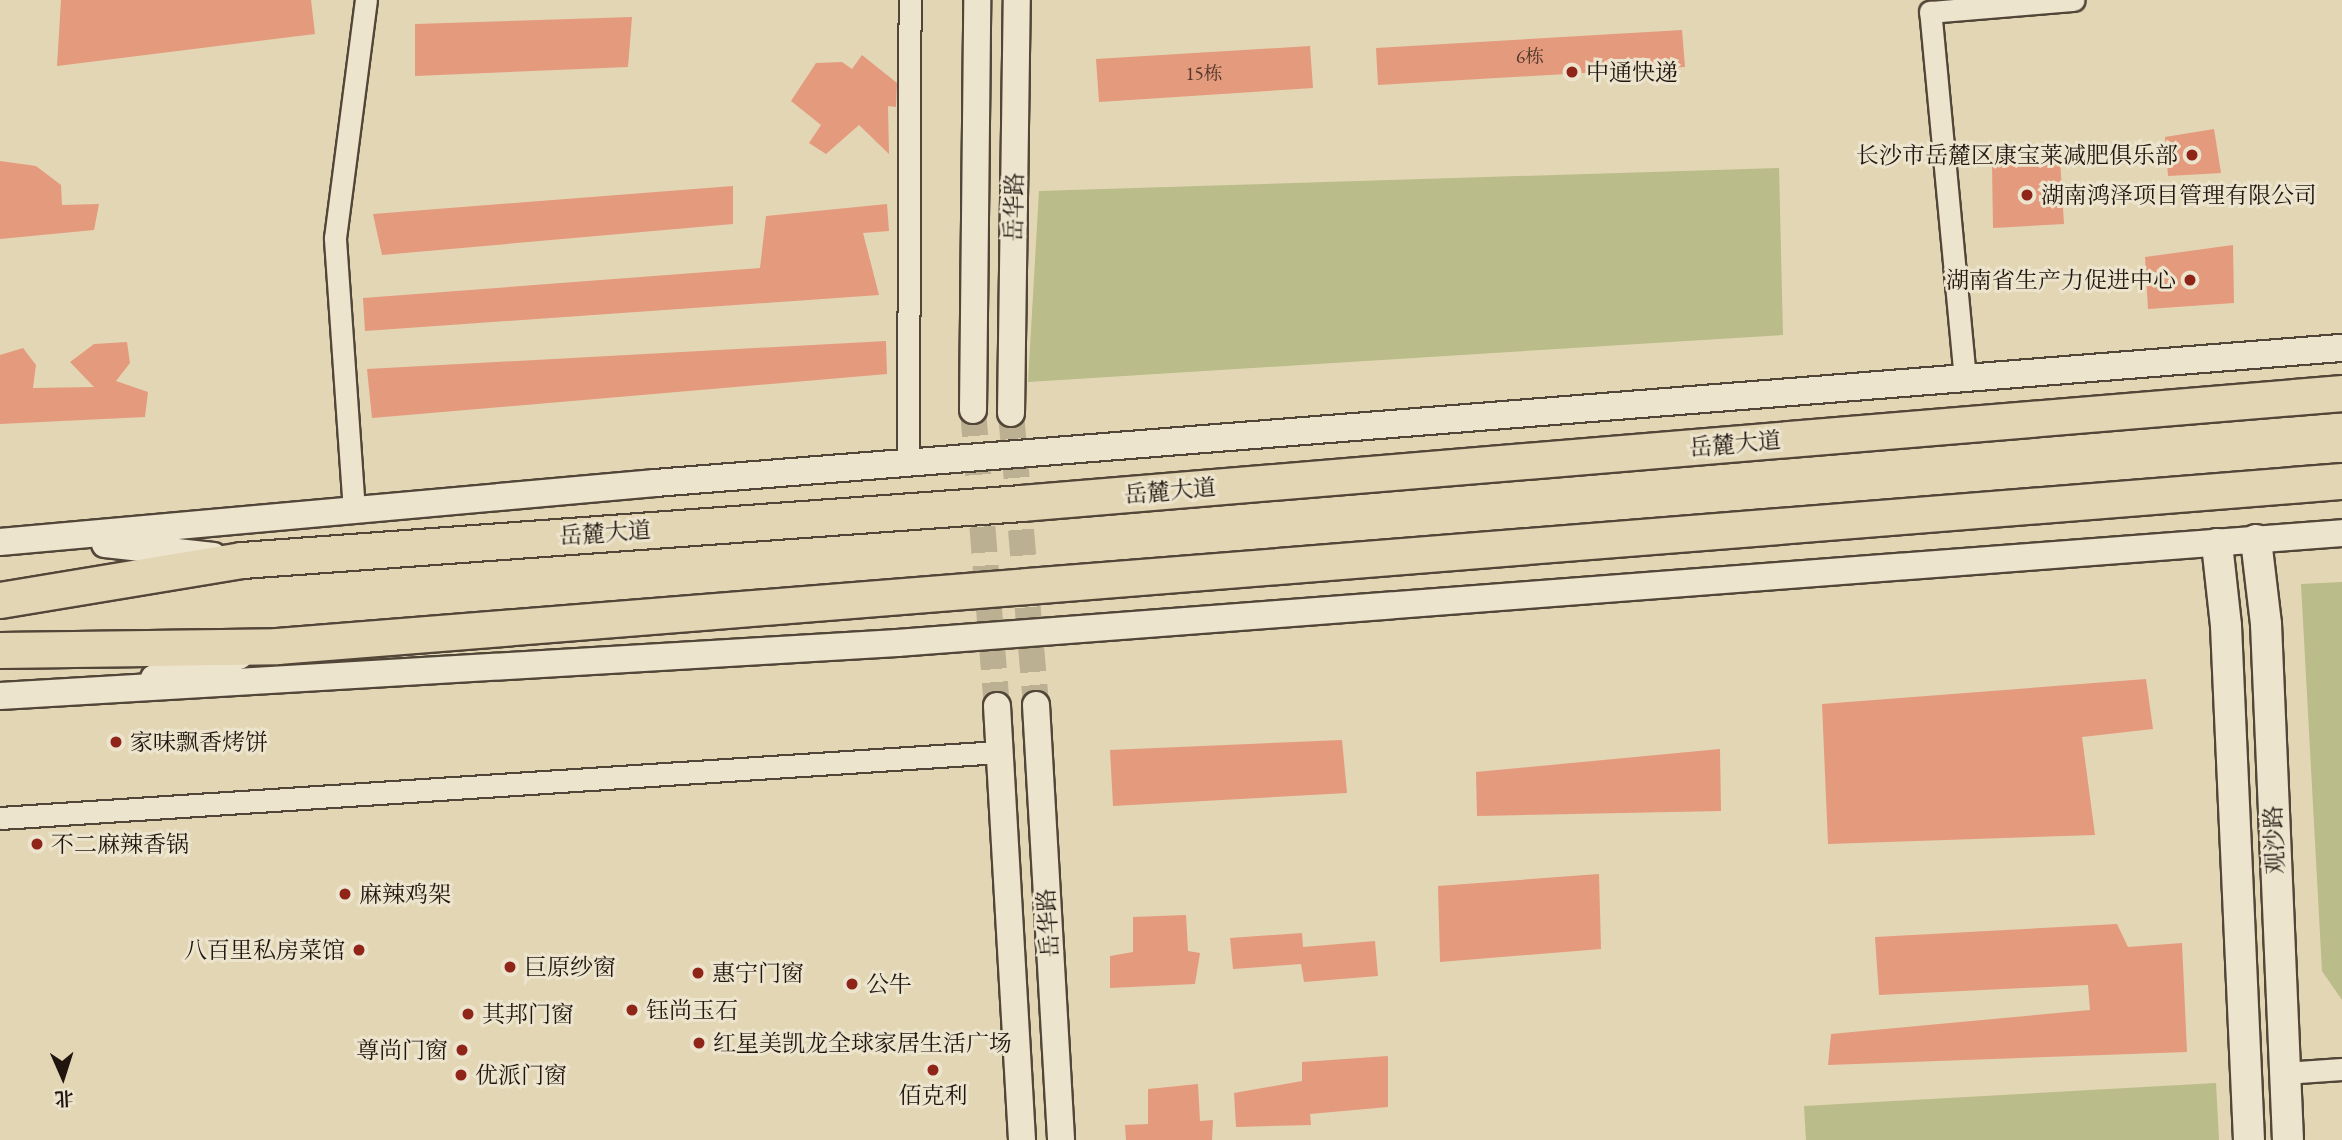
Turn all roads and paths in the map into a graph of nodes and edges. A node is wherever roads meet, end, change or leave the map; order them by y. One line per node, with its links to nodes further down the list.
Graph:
1 (366, 0): 13 (street)
2 (911, 0): 11 (street)
3 (977, 0): 9 (street, 岳华路)
4 (1017, 0): 10 (street, 岳华路)
5 (2074, 0): 7 (street)
6 (2342, 348): 7 (street)
7 (1965, 379): 11 (street)
8 (2342, 393): 19 (highway, 岳麓大道)
9 (973, 410)
10 (1011, 413)
11 (908, 463): 13 (street)
12 (2342, 481): 21 (highway)
13 (354, 511): 15 (street)
14 (2342, 533): 16 (street)
15 (45, 537): 17 (street); 19 (street)
16 (2256, 540): 18 (street); 30 (main road, 观沙路)
17 (0, 542)
18 (2217, 544): 23 (street); 33 (main road, 观沙路)
19 (242, 560): 20 (highway, 岳麓大道)
20 (0, 600)
21 (277, 646): 22 (highway); 23 (street)
22 (0, 650)
23 (98, 692): 24 (street)
24 (0, 696)
25 (1036, 705): 32 (street, 岳华路)
26 (997, 706): 27 (street, 岳华路)
27 (998, 752): 28 (street); 31 (street, 岳华路)
28 (0, 818)
29 (2342, 1069): 30 (street)
30 (2284, 1073): 34 (main road, 观沙路)
31 (1021, 1140)
32 (1061, 1140)
33 (2249, 1140)
34 (2288, 1140)

